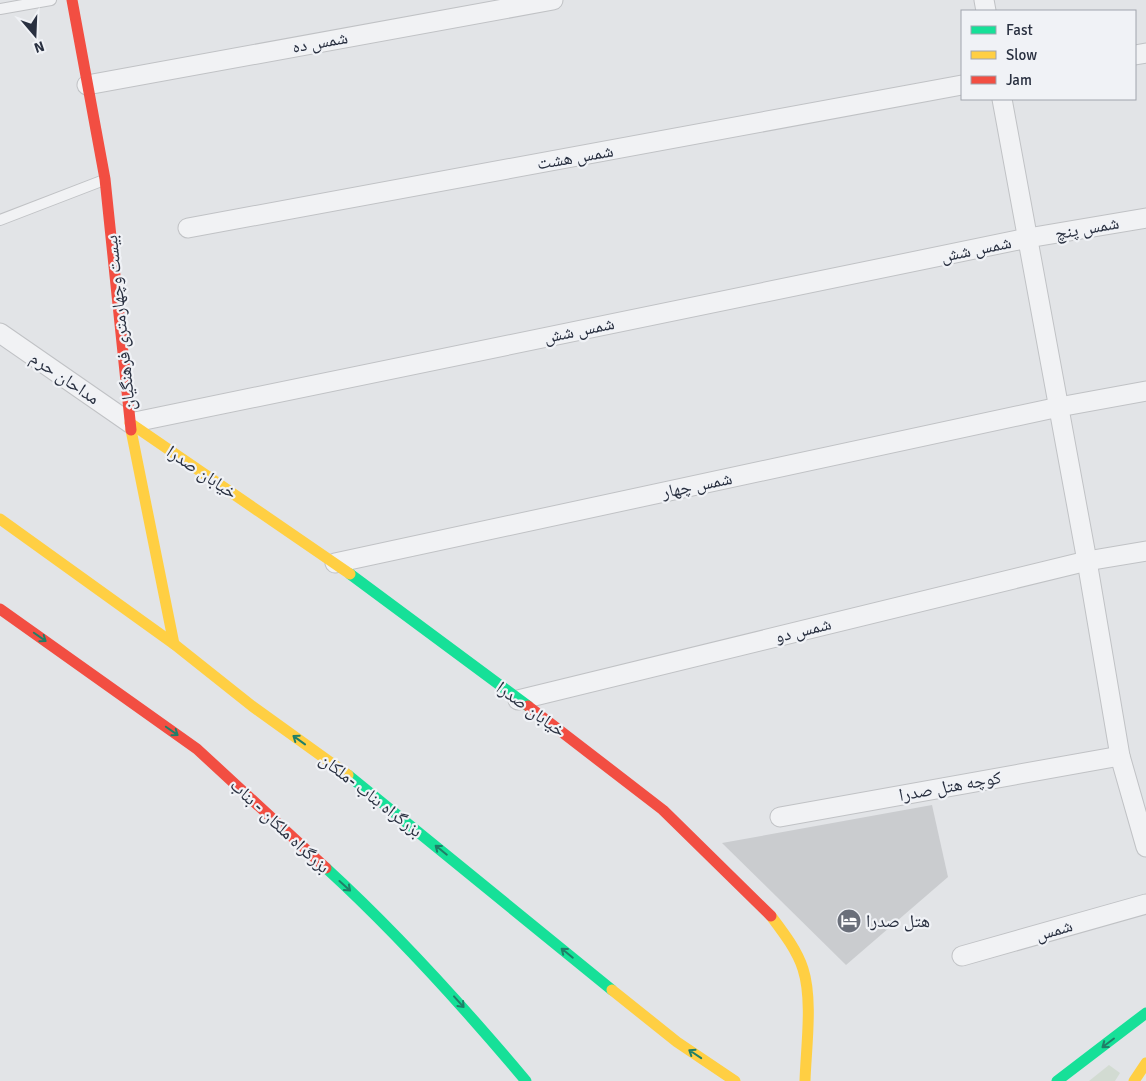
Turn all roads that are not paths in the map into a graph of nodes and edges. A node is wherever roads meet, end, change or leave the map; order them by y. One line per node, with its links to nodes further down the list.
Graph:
1 (51, 0): 4 (lane)
2 (72, 0): 5 (main road, بیست وچهارمتری فرهنگیان)
3 (553, 0): 5 (street, شمس ده)
4 (0, 9)
5 (87, 85): 8 (main road, بیست وچهارمتری فرهنگیان)
6 (961, 85): 11 (street, شمس هشت)
7 (1002, 100): 12 (street)
8 (105, 179): 10 (lane); 16 (main road, بیست وچهارمتری فرهنگیان)
9 (1146, 218): 12 (street, شمس پنچ)
10 (0, 220)
11 (188, 228)
12 (1028, 238): 15 (street); 16 (street, شمس شش)
13 (0, 333): 16 (street, مداحان حرم)
14 (1146, 390): 15 (street, شمس چهار)
15 (1059, 407): 19 (street); 20 (street, شمس چهار)
16 (130, 422): 20 (main road, خیابان صدرا); 22 (main road, بیست وچهارمتری فرهنگیان)
17 (0, 520): 22 (main road, بزرگراه بناب -ملکان)
18 (1146, 551): 19 (street, شمس دو)
19 (1087, 560): 23 (street, شمس دو); 24 (street)
20 (335, 563): 23 (main road, خیابان صدرا)
21 (0, 609): 31 (main road, بزرگراه ملکان - بناب, one-way to 31)
22 (174, 644): 32 (main road, بزرگراه بناب -ملکان, one-way to 22)
23 (518, 700): 33 (main road, خیابان صدرا)
24 (1120, 756): 25 (street, کوچه هتل صدرا); 26 (street)
25 (780, 817)
26 (1146, 847)
27 (1146, 904): 28 (street, شمس)
28 (962, 956)
29 (1146, 1013): 34 (main road, one-way to 34)
30 (1146, 1064): 35 (main road)
31 (526, 1081)
32 (735, 1081)
33 (805, 1081)
34 (1057, 1081)
35 (1134, 1081)

